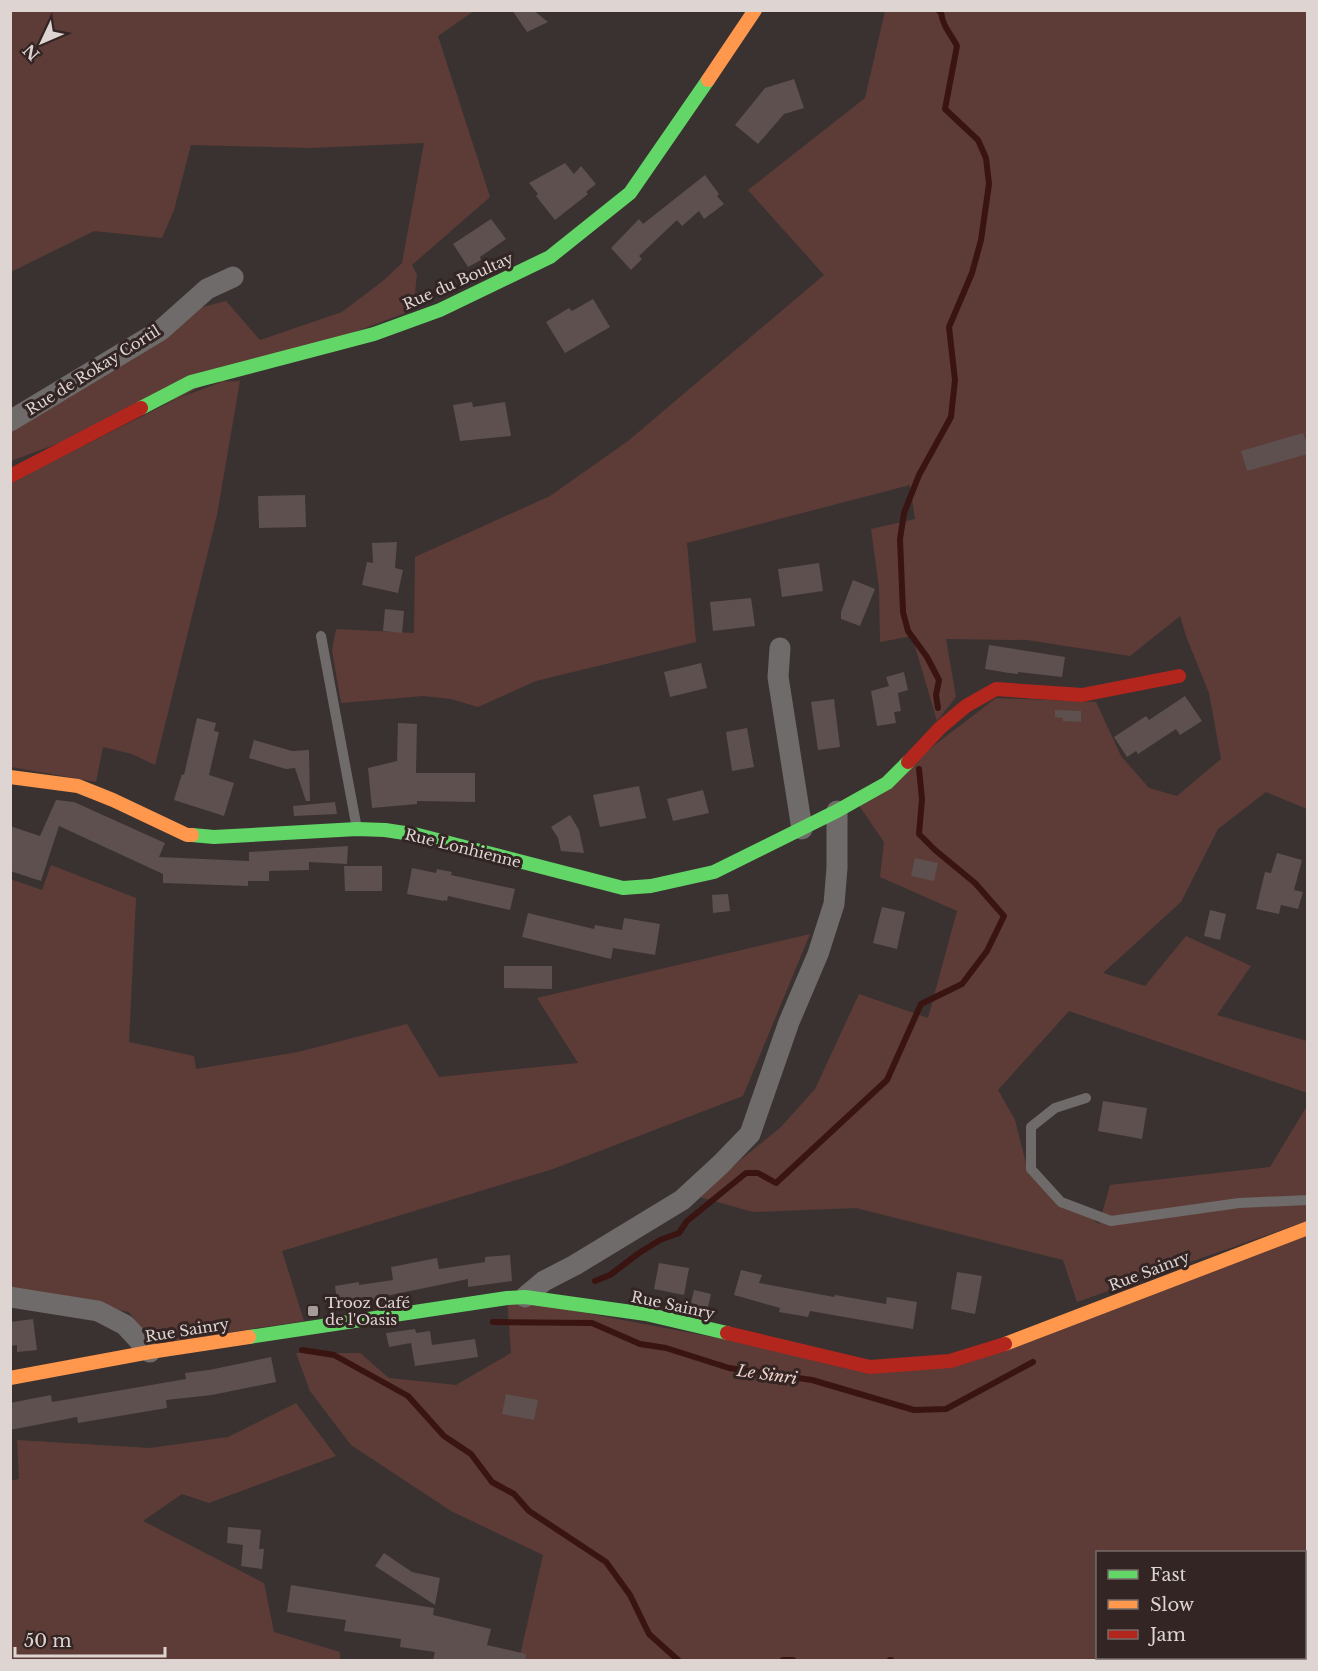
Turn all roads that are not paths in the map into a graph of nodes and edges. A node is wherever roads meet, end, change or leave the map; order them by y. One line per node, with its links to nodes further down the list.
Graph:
1 (755, 10): 4 (street, Rue du Boultay)
2 (233, 278): 3 (street, Rue de Rokay Cortil)
3 (10, 421)
4 (10, 476)
5 (321, 636): 10 (lane)
6 (780, 648): 11 (street)
7 (1179, 676): 9 (street, Rue Lonhienne)
8 (10, 777): 10 (street, Rue Lonhienne)
9 (837, 811): 11 (street, Rue Lonhienne); 16 (street)
10 (357, 829): 11 (street, Rue Lonhienne)
11 (802, 829)
12 (1086, 1098): 13 (lane)
13 (1308, 1200)
14 (1308, 1228): 16 (street, Rue Sainry)
15 (10, 1297): 17 (street)
16 (525, 1297): 17 (street, Rue Sainry)
17 (150, 1352): 18 (street, Rue Sainry)
18 (10, 1378)

